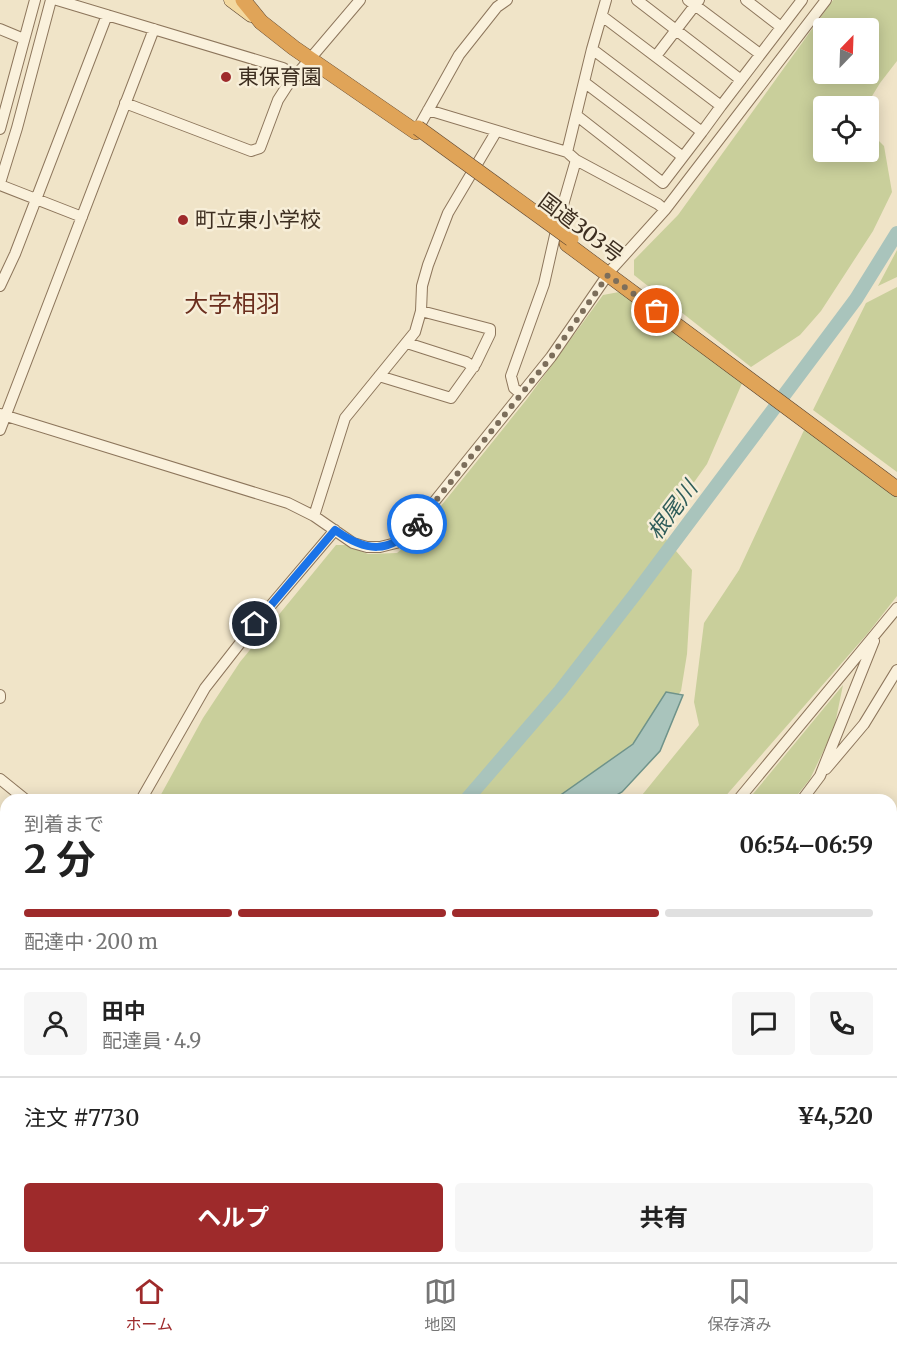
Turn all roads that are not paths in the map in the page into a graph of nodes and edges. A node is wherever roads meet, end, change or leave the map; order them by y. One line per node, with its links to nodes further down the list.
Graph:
1 (35, 0): 23 (street)
2 (51, 0): 42 (street)
3 (57, 0): 16 (street)
4 (102, 0): 16 (street)
5 (231, 0): 18 (main road)
6 (243, 0): 18 (highway, 国道303号)
7 (251, 0): 27 (highway, 国道303号)
8 (360, 0): 27 (street)
9 (507, 0): 33 (street)
10 (606, 0): 17 (street)
11 (637, 0): 22 (street)
12 (746, 0): 19 (street)
13 (802, 0): 19 (street)
14 (826, 0): 44 (street)
15 (694, 2): 22 (street); 25 (street)
16 (103, 14): 21 (street); 43 (street)
17 (602, 15): 24 (street); 26 (street)
18 (261, 22): 27 (highway, 国道303号)
19 (781, 27): 25 (street)
20 (0, 29): 23 (street)
21 (154, 29): 28 (street); 31 (street)
22 (676, 30): 26 (street); 29 (street)
23 (24, 39): 35 (street)
24 (592, 49): 30 (street); 38 (street)
25 (760, 54): 29 (street)
26 (656, 56): 32 (street)
27 (312, 57): 28 (street); 36 (highway, 国道303号)
28 (297, 76): 31 (street)
29 (741, 80): 32 (street)
30 (584, 82): 34 (street); 40 (street)
31 (125, 103): 45 (street)
32 (721, 106): 38 (street)
33 (428, 110): 36 (street); 37 (street)
34 (576, 116): 39 (street); 40 (street)
35 (0, 129)
36 (417, 130): 46 (highway, 国道303号, bridge)
37 (496, 132): 39 (street); 48 (street)
38 (702, 132): 40 (street)
39 (567, 152): 41 (street)
40 (683, 157)
41 (576, 160): 44 (street); 52 (street)
42 (0, 184): 43 (street)
43 (36, 200): 45 (street); 47 (street)
44 (665, 210): 46 (street)
45 (82, 217): 53 (street)
46 (616, 277): 52 (street); 55 (highway, 国道303号); 56 (highway, 国道303号)
47 (0, 286)
48 (421, 311): 49 (street); 50 (street)
49 (407, 343): 50 (street); 51 (street)
50 (474, 367): 51 (street)
51 (379, 376): 57 (street)
52 (521, 394): 58 (street)
53 (3, 415): 54 (street); 57 (street)
54 (0, 430)
55 (897, 480)
56 (897, 489)
57 (314, 516): 58 (street)
58 (335, 530): 65 (street)
59 (897, 608): 60 (street)
60 (876, 635): 62 (street); 66 (street)
61 (897, 670): 62 (street)
62 (820, 776): 67 (street)
63 (0, 779): 64 (street)
64 (19, 794)
65 (144, 794)
66 (743, 794)
67 (806, 794)

